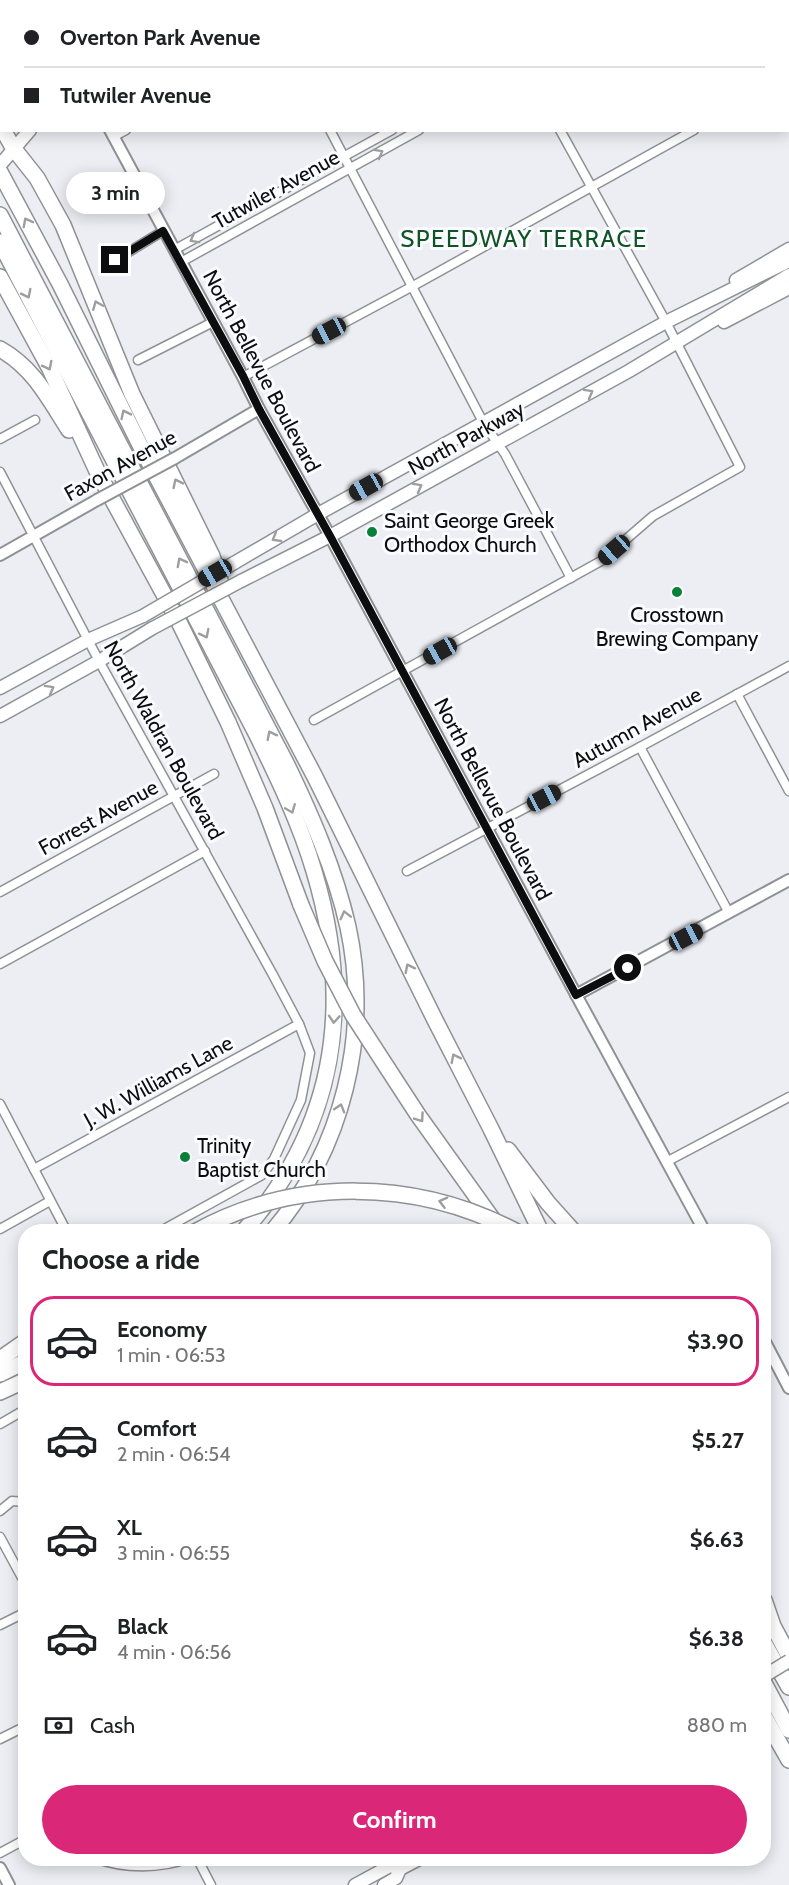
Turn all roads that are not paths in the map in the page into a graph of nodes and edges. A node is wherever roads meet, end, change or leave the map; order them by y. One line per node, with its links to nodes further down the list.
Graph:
1 (4, 132): 9 (highway)
2 (28, 132): 9 (main road)
3 (331, 132): 10 (street)
4 (388, 132): 10 (street, Tutwiler Avenue)
5 (415, 132): 12 (street, Tutwiler Avenue, one-way to 5)
6 (561, 132): 14 (street)
7 (690, 132): 14 (street)
8 (112, 134): 16 (street, North Bellevue Boulevard)
9 (12, 152): 11 (main road); 45 (highway, one-way to 9)
10 (344, 157): 12 (street); 19 (street, Tutwiler Avenue, one-way to 19)
11 (0, 165)
12 (350, 169): 21 (street, Tutwiler Avenue); 25 (street)
13 (0, 172): 45 (highway, one-way to 13)
14 (591, 187): 25 (street); 28 (street)
15 (0, 215): 77 (highway, one-way to 15)
16 (163, 231): 19 (street, North Bellevue Boulevard); 22 (street)
17 (0, 242): 76 (highway, one-way to 76)
18 (789, 249): 28 (main road)
19 (174, 250): 21 (street, North Bellevue Boulevard)
20 (789, 261): 28 (main road, North Parkway)
21 (181, 262): 27 (street, North Bellevue Boulevard)
22 (104, 267)
23 (789, 275): 29 (main road, North Parkway)
24 (0, 277): 38 (highway, one-way to 38)
25 (413, 286): 32 (street); 35 (street)
26 (789, 288): 29 (main road)
27 (213, 322): 31 (street); 32 (street, North Bellevue Boulevard)
28 (666, 322): 29 (street); 35 (main road, North Parkway)
29 (676, 344): 37 (main road, North Parkway, one-way to 29); 44 (street)
30 (0, 349): 38 (highway)
31 (138, 360)
32 (243, 376): 33 (street, North Bellevue Boulevard)
33 (259, 409): 40 (street, North Bellevue Boulevard); 41 (street, Faxon Avenue, bridge)
34 (35, 420): 36 (street)
35 (483, 422): 37 (street); 40 (main road, North Parkway)
36 (0, 439)
37 (498, 442): 42 (main road, North Parkway, one-way to 37); 44 (street)
38 (96, 471): 78 (highway, one-way to 78, bridge)
39 (0, 472): 41 (street, North Waldran Boulevard)
40 (318, 514): 42 (street, North Bellevue Boulevard); 46 (main road, North Parkway, one-way to 46, bridge)
41 (34, 536): 43 (street, Faxon Avenue); 46 (street, North Waldran Boulevard)
42 (330, 536): 47 (main road, North Parkway, bridge); 49 (street, North Bellevue Boulevard)
43 (0, 555)
44 (572, 578): 49 (street)
45 (230, 615): 69 (highway, one-way to 45)
46 (88, 640): 47 (street, North Waldran Boulevard); 50 (main road, North Parkway)
47 (99, 662): 52 (main road, North Parkway, one-way to 47); 57 (street, North Waldran Boulevard)
48 (789, 666): 51 (street, Autumn Avenue)
49 (402, 671): 53 (street); 58 (street, North Bellevue Boulevard)
50 (0, 688)
51 (737, 694): 54 (street, Autumn Avenue); 56 (street)
52 (0, 716)
53 (314, 720)
54 (640, 747): 58 (street, Autumn Avenue); 63 (street)
55 (214, 774): 57 (street, Forrest Avenue)
56 (789, 791)
57 (174, 796): 59 (street, North Waldran Boulevard); 62 (street, Forrest Avenue)
58 (487, 829): 60 (street, Autumn Avenue); 65 (street, North Bellevue Boulevard)
59 (205, 851): 64 (street); 66 (street, North Waldran Boulevard)
60 (407, 871)
61 (789, 880): 63 (street)
62 (0, 892)
63 (729, 913): 65 (street)
64 (0, 964)
65 (576, 995): 70 (street, North Bellevue Boulevard)
66 (299, 1024): 71 (street, J. W. Williams Lane); 74 (street, North Waldran Boulevard)
67 (789, 1097): 70 (street)
68 (0, 1104): 71 (street)
69 (491, 1129): 80 (highway); 81 (highway)
70 (668, 1161): 82 (street, North Bellevue Boulevard)
71 (34, 1169): 72 (street)
72 (51, 1201): 73 (street); 83 (street)
73 (62, 1224)
74 (173, 1224)
75 (211, 1224): 79 (highway, one-way to 75, bridge)
76 (250, 1224)
77 (278, 1224)
78 (495, 1224)
79 (500, 1224)
80 (537, 1224)
81 (567, 1224)
82 (701, 1224)
83 (0, 1229)
84 (18, 1347): 86 (highway)
85 (771, 1353): 90 (street)
86 (0, 1359)
87 (18, 1365): 88 (highway)
88 (0, 1374)
89 (18, 1384): 91 (highway)
90 (789, 1388)
91 (0, 1392)
92 (18, 1414): 93 (street)
93 (0, 1425)
94 (18, 1501): 95 (street)
95 (0, 1511)
96 (0, 1537): 97 (street)
97 (18, 1570)
98 (18, 1616): 100 (street)
99 (771, 1620): 102 (highway)
100 (0, 1626)
101 (771, 1655): 105 (highway)
102 (789, 1656)
103 (789, 1661): 104 (main road, bridge)
104 (771, 1672)
105 (789, 1687)
106 (771, 1696): 109 (highway)
107 (771, 1728): 111 (highway)
108 (18, 1730): 110 (street)
109 (789, 1730)
110 (0, 1739)
111 (789, 1760)
112 (18, 1843): 113 (street)
113 (0, 1853)
114 (201, 1866): 119 (street)
115 (390, 1866): 120 (main road)
116 (406, 1866): 121 (main road)
117 (0, 1868): 118 (street)
118 (9, 1885)
119 (211, 1885)
120 (355, 1885)
121 (384, 1885)

